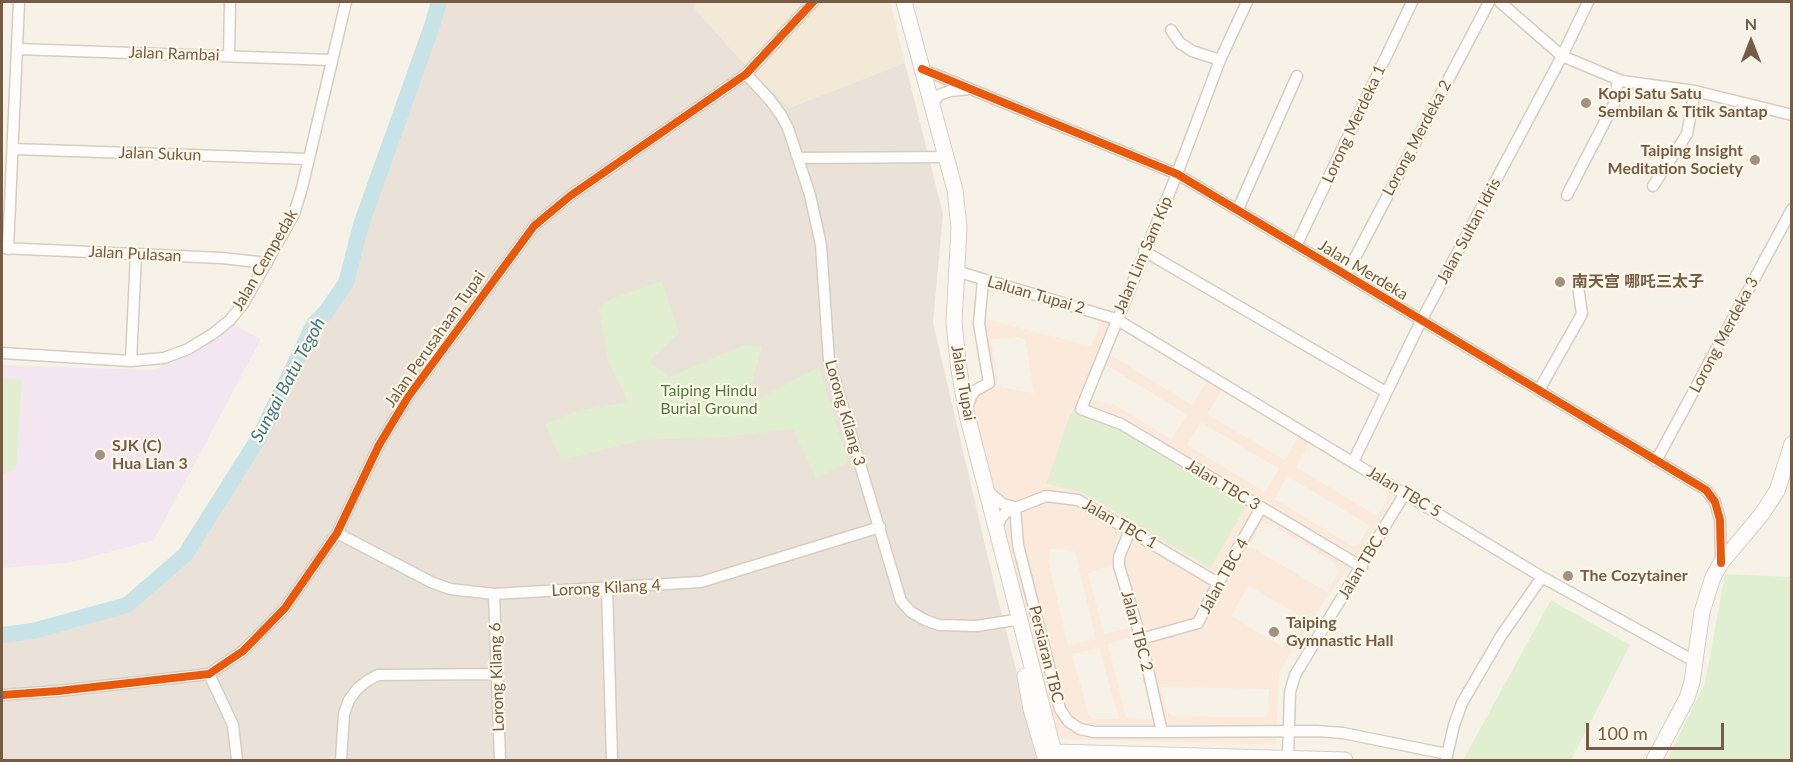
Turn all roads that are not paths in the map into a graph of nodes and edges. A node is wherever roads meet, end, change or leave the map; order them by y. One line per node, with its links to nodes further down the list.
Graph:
1 (19, 2): 12 (street)
2 (230, 2): 13 (street)
3 (346, 2): 15 (street, Jalan Cempedak)
4 (813, 2): 18 (street, Jalan Perusahaan Tupai)
5 (904, 2): 17 (main road, Jalan Tupai)
6 (1247, 2): 16 (street, Jalan Lim Sam Kip)
7 (1412, 2): 34 (street, Lorong Merdeka 1)
8 (1489, 2): 40 (street, Lorong Merdeka 2)
9 (1500, 2): 14 (street)
10 (1588, 2): 14 (street, Jalan Sultan Idris)
11 (1172, 30): 16 (street)
12 (17, 49): 13 (street, Jalan Rambai); 25 (street)
13 (229, 56): 15 (street, Jalan Rambai)
14 (1562, 56): 20 (street); 44 (street, Jalan Sultan Idris)
15 (332, 60): 28 (street, Jalan Cempedak)
16 (1220, 60): 29 (street, Jalan Lim Sam Kip)
17 (922, 69): 21 (street, Jalan Merdeka); 23 (main road, Jalan Tupai)
18 (746, 74): 27 (street, Lorong Kilang 3); 63 (street, Jalan Perusahaan Tupai)
19 (1297, 76): 32 (street)
20 (1618, 79): 22 (street); 31 (street)
21 (976, 90): 23 (street); 29 (street, Jalan Merdeka)
22 (1695, 91): 24 (street); 30 (street)
23 (932, 105): 26 (main road, Jalan Tupai)
24 (1791, 115)
25 (13, 149): 28 (street, Jalan Sukun); 35 (street)
26 (947, 157): 27 (street); 39 (main road, Jalan Tupai)
27 (798, 158): 60 (street, Lorong Kilang 3)
28 (308, 159): 38 (street, Jalan Cempedak)
29 (1177, 174): 32 (street, Jalan Merdeka); 36 (street, Jalan Lim Sam Kip)
30 (1653, 186)
31 (1567, 195)
32 (1238, 209): 34 (street, Jalan Merdeka)
33 (1791, 209): 54 (street, Lorong Merdeka 3)
34 (1296, 246): 40 (street, Jalan Merdeka)
35 (5, 248): 37 (street, Jalan Pulasan)
36 (1144, 251): 43 (street, Jalan Lim Sam Kip); 50 (street)
37 (136, 254): 38 (street, Jalan Pulasan); 46 (street)
38 (267, 263): 46 (street, Jalan Cempedak)
39 (956, 271): 41 (street, Laluan Tupai 2); 47 (main road, Jalan Tupai)
40 (1346, 275): 44 (street, Jalan Merdeka)
41 (983, 280): 43 (street, Laluan Tupai 2); 48 (street)
42 (1578, 286): 49 (street)
43 (1116, 319): 51 (street, Jalan Lim Sam Kip); 55 (street, Jalan TBC 5)
44 (1421, 321): 49 (street, Jalan Merdeka); 50 (street, Jalan Sultan Idris)
45 (2, 353): 46 (street, Jalan Cempedak)
46 (131, 361)
47 (958, 370): 48 (street); 52 (main road, Jalan Tupai)
48 (984, 385): 52 (street)
49 (1539, 390): 54 (street, Jalan Merdeka)
50 (1386, 392): 55 (street, Jalan Sultan Idris)
51 (1081, 409): 59 (street, Jalan TBC 3)
52 (967, 415): 56 (main road, Jalan Tupai)
53 (1791, 444): 64 (main road)
54 (1656, 461): 64 (street, Jalan Merdeka)
55 (1353, 462): 57 (street, Jalan TBC 5)
56 (986, 490): 58 (street); 61 (main road, Jalan Tupai)
57 (1405, 493): 65 (street, Jalan TBC 6); 66 (street, Jalan TBC 5)
58 (1015, 507): 61 (street); 62 (street, Jalan TBC 1); 77 (street, Persiaran TBC)
59 (1262, 508): 65 (street, Jalan TBC 3); 67 (street, Jalan TBC 4)
60 (880, 527): 68 (street, Lorong Kilang 4); 70 (street, Lorong Kilang 3)
61 (997, 528): 70 (main road, Jalan Tupai)
62 (1130, 530): 67 (street, Jalan TBC 1); 71 (street, Jalan TBC 2)
63 (337, 533): 69 (street, Lorong Kilang 4); 73 (street, Jalan Perusahaan Tupai)
64 (1721, 563): 72 (main road)
65 (1362, 567): 76 (street, Jalan TBC 6)
66 (1542, 577): 72 (street, Jalan TBC 5); 79 (street)
67 (1218, 583): 71 (street, Jalan TBC 4)
68 (607, 587): 69 (street, Lorong Kilang 4); 85 (street)
69 (494, 594): 74 (street, Lorong Kilang 6)
70 (1021, 619): 80 (main road, Jalan Tupai)
71 (1141, 639): 77 (street, Jalan TBC 2)
72 (1694, 661): 87 (main road)
73 (209, 674): 75 (street, Jalan Perusahaan Tupai); 82 (street)
74 (497, 674): 83 (street); 84 (street, Lorong Kilang 6)
75 (2, 695)
76 (1288, 730): 77 (street, Persiaran TBC); 79 (street, Persiaran TBC); 81 (street, Jalan TBC 6)
77 (1162, 732)
78 (1109, 757): 80 (main road); 81 (main road)
79 (1447, 757)
80 (1052, 758)
81 (1288, 758): 86 (main road)
82 (237, 760)
83 (341, 760)
84 (500, 760)
85 (612, 760)
86 (1346, 760)
87 (1654, 760)

